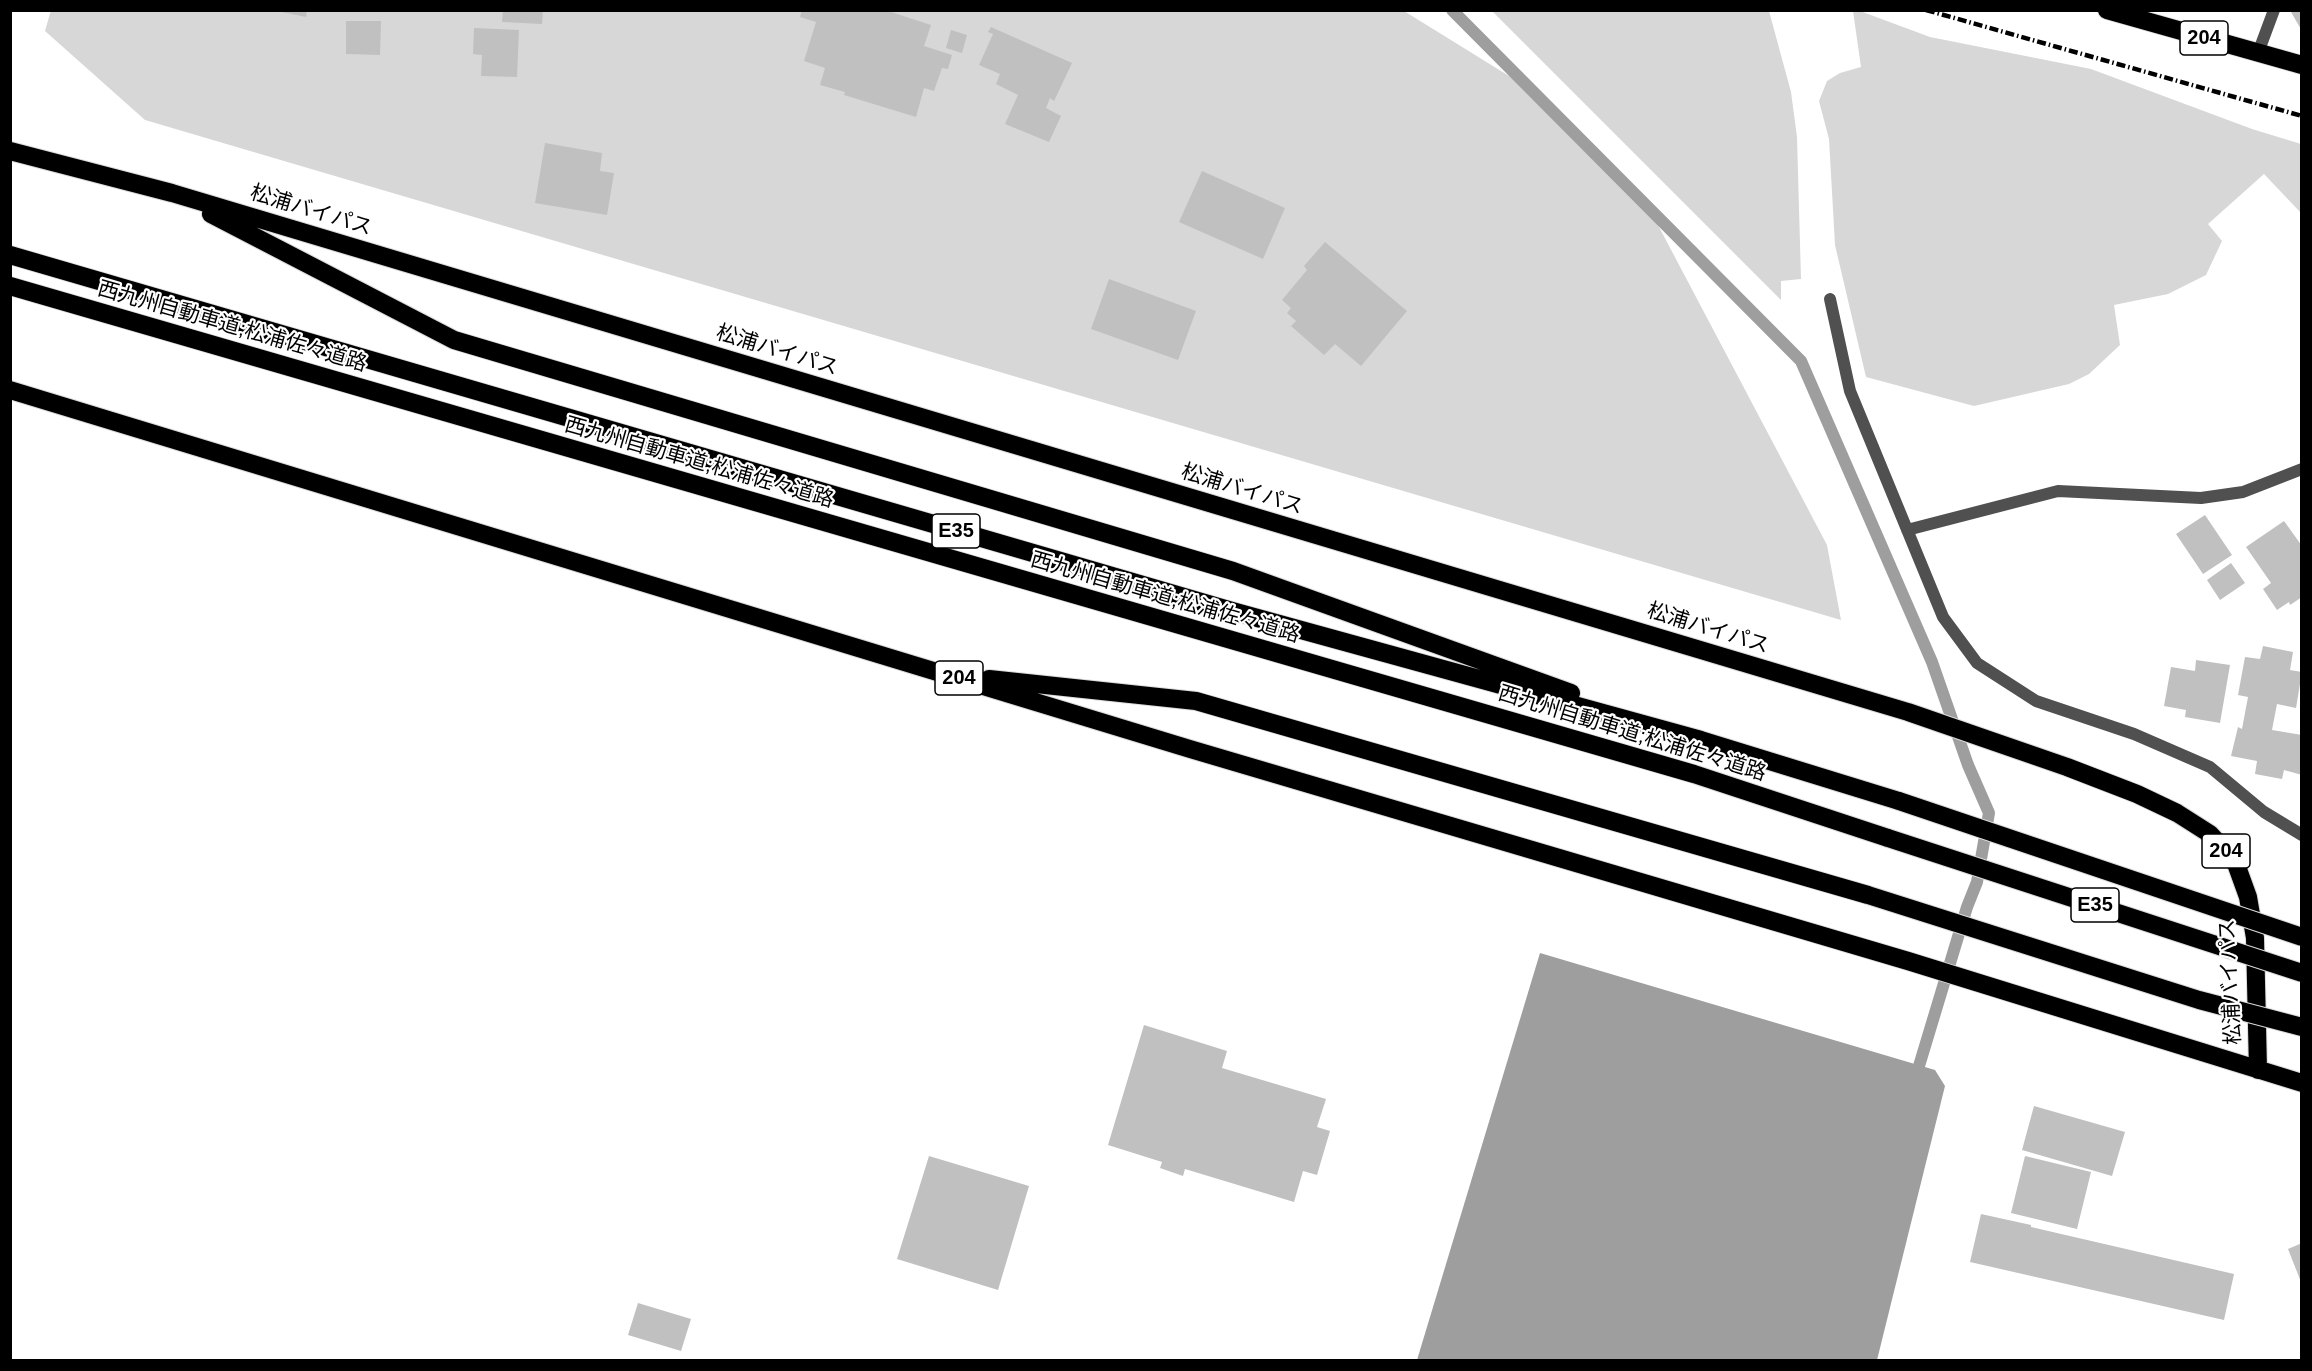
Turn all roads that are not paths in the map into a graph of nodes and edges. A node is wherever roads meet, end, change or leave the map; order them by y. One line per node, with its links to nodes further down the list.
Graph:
1 (2107, 10): 3 (highway, 204)
2 (2274, 10): 3 (street)
3 (2258, 53): 4 (highway, 204)
4 (2301, 65)
5 (10, 151): 6 (highway, 松浦バイパス / 204)
6 (172, 193): 14 (highway); 19 (highway, 松浦バイパス / 204)
7 (12, 256): 14 (highway, 西九州自動車道;松浦佐々道路 / E35)
8 (10, 286): 17 (highway, 西九州自動車道;松浦佐々道路 / E35, bridge)
9 (1830, 299): 12 (street)
10 (10, 390): 13 (highway, 松浦バイパス / 204)
11 (2301, 469): 12 (street)
12 (1907, 530): 15 (street)
13 (946, 674): 18 (highway, bridge); 19 (highway, 松浦バイパス / 204)
14 (1701, 740): 16 (highway, 西九州自動車道;松浦佐々道路 / E35, bridge)
15 (2301, 835)
16 (2301, 937)
17 (2301, 973)
18 (2301, 1027)
19 (2258, 1070): 20 (highway, 松浦バイパス / 204)
20 (2301, 1083)

